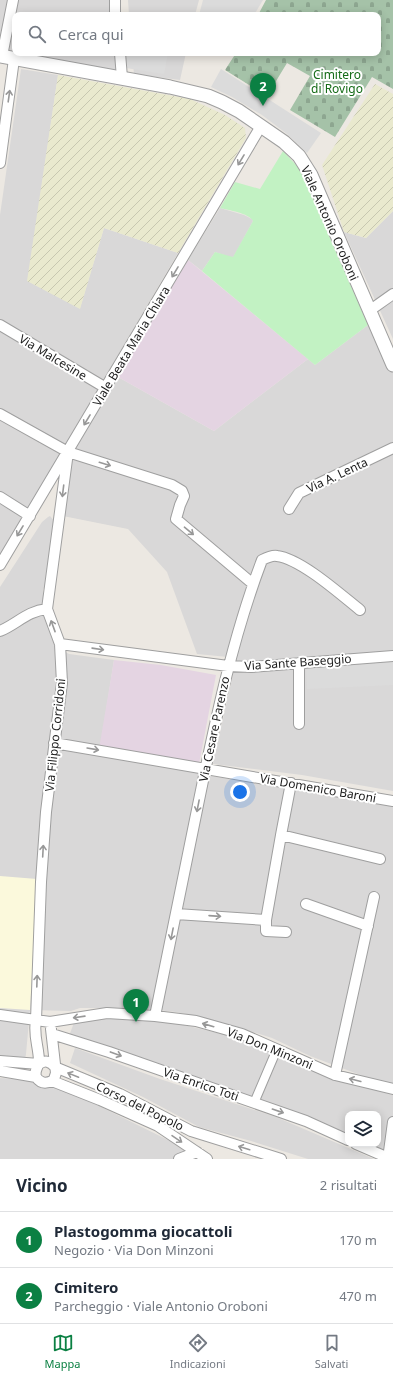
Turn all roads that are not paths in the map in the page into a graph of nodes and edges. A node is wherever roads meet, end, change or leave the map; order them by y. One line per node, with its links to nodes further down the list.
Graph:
1 (14, 0): 3 (street)
2 (115, 0): 4 (street)
3 (12, 12)
4 (115, 12)
5 (12, 13): 7 (street)
6 (120, 56): 8 (street)
7 (5, 57): 8 (street, Viale Antonio Oroboni); 10 (street, one-way to 7)
8 (122, 78): 9 (street, Viale Antonio Oroboni)
9 (261, 126): 13 (street, Viale Antonio Oroboni); 16 (street, Viale Beata Maria Chiara, one-way to 16)
10 (1, 150): 11 (street)
11 (0, 163)
12 (393, 294): 13 (street)
13 (369, 311): 15 (street, Viale Antonio Oroboni)
14 (0, 325): 16 (street, Via Malcesine)
15 (393, 365)
16 (106, 388): 19 (street, Viale Beata Maria Chiara, one-way to 19)
17 (0, 414): 19 (street)
18 (393, 448): 21 (street, Via A. Lenta)
19 (68, 452): 22 (street, Viale Beata Maria Chiara); 24 (street, one-way to 24); 25 (street, Via Filippo Corridoni, one-way to 25)
20 (0, 497): 22 (street)
21 (289, 509)
22 (30, 516): 23 (street, Viale Beata Maria Chiara, one-way to 23)
23 (0, 565)
24 (253, 584): 26 (street, Via Cesare Parenzo); 31 (street, Via Cesare Parenzo)
25 (47, 609): 27 (street); 28 (street, Via Filippo Corridoni, one-way to 25)
26 (360, 610)
27 (0, 631)
28 (60, 644): 31 (street, Via Sante Baseggio, one-way to 31); 33 (street, Via Filippo Corridoni)
29 (393, 656): 30 (street, Via Sante Baseggio)
30 (299, 663): 31 (street, Via Sante Baseggio); 32 (street)
31 (228, 666): 34 (street, Via Cesare Parenzo)
32 (299, 724)
33 (54, 743): 34 (street, Via Domenico Baroni, one-way to 34); 47 (street, Via Filippo Corridoni, one-way to 33)
34 (205, 768): 35 (street, Via Domenico Baroni); 41 (street, Via Cesare Parenzo, one-way to 41)
35 (291, 783): 36 (street, Via Domenico Baroni); 37 (street)
36 (393, 801)
37 (281, 835): 38 (street); 42 (street)
38 (380, 859)
39 (374, 897): 43 (street)
40 (306, 904): 43 (street)
41 (176, 914): 42 (street, one-way to 42); 46 (street, Via Cesare Parenzo, one-way to 46)
42 (266, 920): 44 (street)
43 (368, 926): 55 (street)
44 (286, 932)
45 (0, 1015): 47 (street, Via Don Minzoni)
46 (155, 1016): 48 (street, Via Don Minzoni, one-way to 48); 50 (street, Via Don Minzoni, one-way to 46)
47 (36, 1020): 48 (street, Via Don Minzoni); 52 (street, Via Filippo Corridoni)
48 (50, 1022): 49 (street)
49 (52, 1034): 53 (street); 59 (street, Via Enrico Toti, one-way to 59)
50 (277, 1049): 55 (street, Via Don Minzoni); 59 (street)
51 (0, 1061): 52 (street, Corso del Popolo)
52 (39, 1064): 53 (street, Corso del Popolo); 56 (street)
53 (55, 1067): 57 (street); 66 (street, Corso del Popolo, one-way to 53)
54 (0, 1071): 56 (street, Corso del Popolo)
55 (335, 1074): 58 (street, Via Don Minzoni, one-way to 55)
56 (36, 1077): 57 (street, Corso del Popolo)
57 (52, 1081): 63 (street, Corso del Popolo, one-way to 63)
58 (393, 1089)
59 (254, 1103): 61 (street, Via Enrico Toti, one-way to 61)
60 (393, 1122): 67 (street)
61 (345, 1139)
62 (363, 1147): 67 (street)
63 (197, 1152): 64 (street); 65 (street, Corso del Popolo)
64 (179, 1159)
65 (207, 1159)
66 (281, 1159)
67 (389, 1159)

